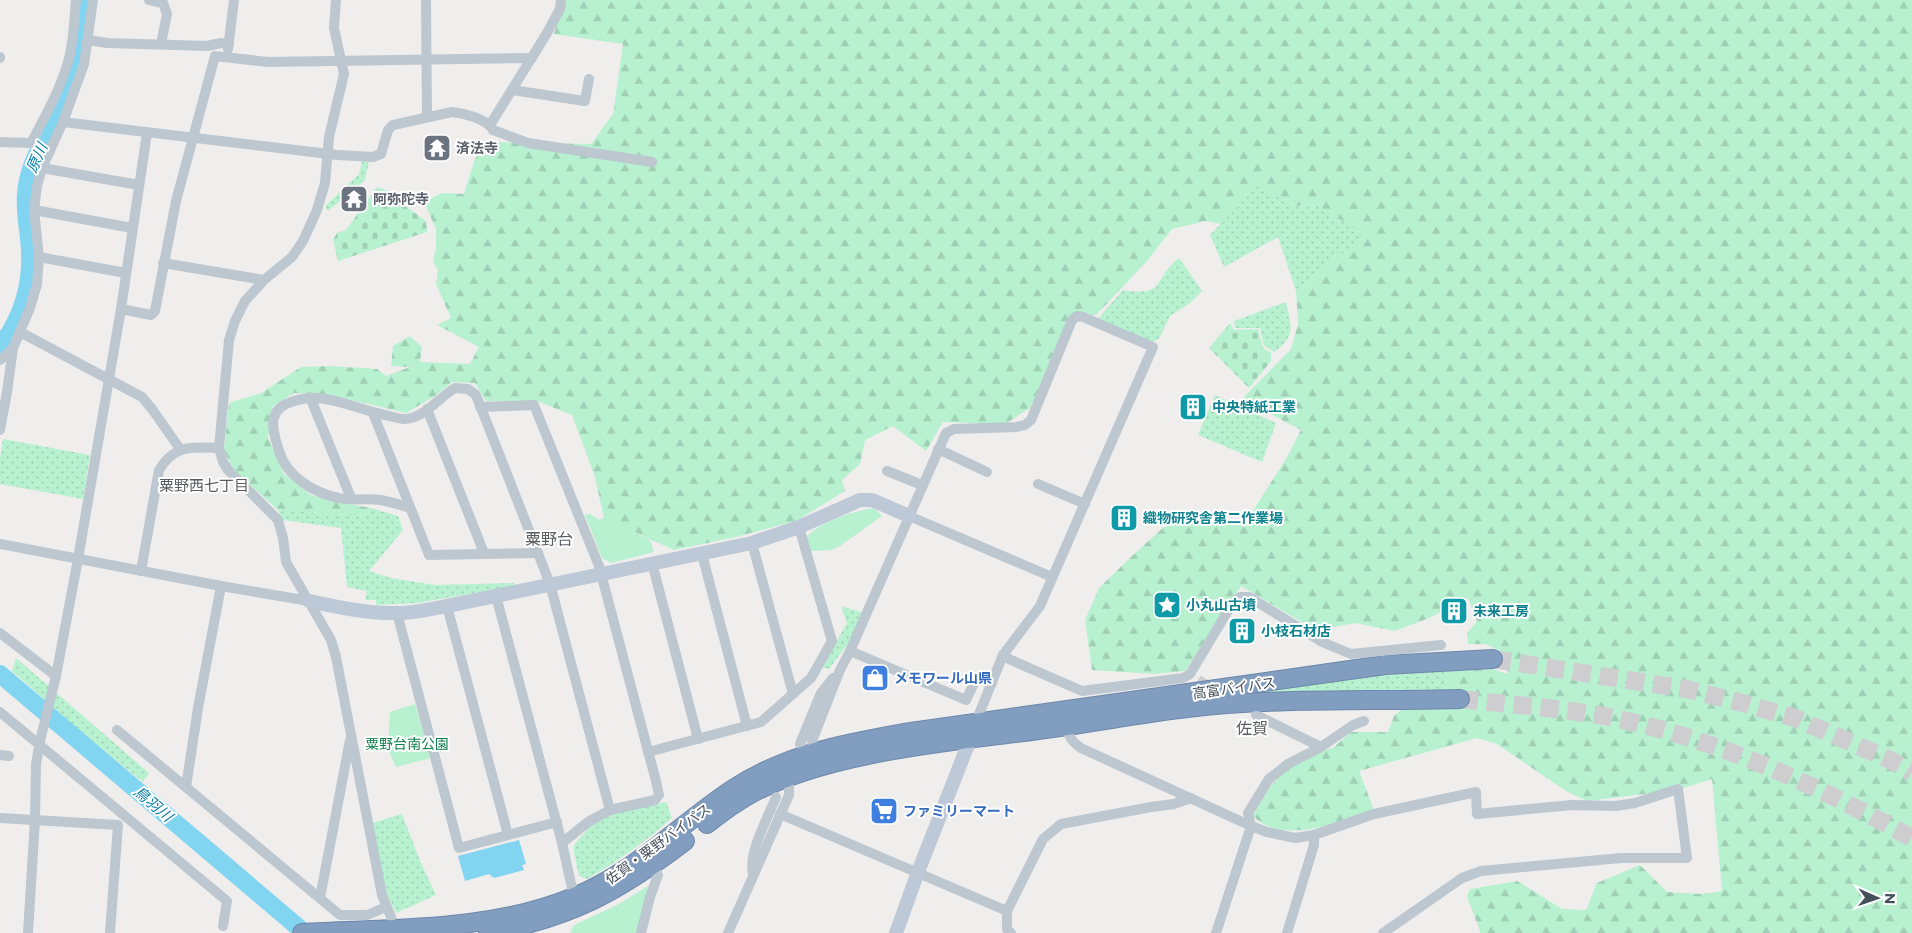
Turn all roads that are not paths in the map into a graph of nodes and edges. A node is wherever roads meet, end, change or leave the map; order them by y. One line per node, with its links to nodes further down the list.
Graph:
1 (76, 0): 23 (street)
2 (93, 0): 8 (street)
3 (149, 0): 9 (street)
4 (234, 0): 10 (street)
5 (336, 0): 14 (street)
6 (426, 0): 12 (street)
7 (561, 0): 13 (street)
8 (88, 40): 9 (street); 18 (street)
9 (161, 44): 10 (street)
10 (228, 44): 11 (street)
11 (227, 58): 14 (street); 21 (street)
12 (426, 58): 13 (street); 14 (street); 17 (street)
13 (532, 58): 16 (street)
14 (342, 60): 24 (street)
15 (589, 78): 16 (street)
16 (512, 90): 19 (street)
17 (427, 117): 19 (street); 24 (street)
18 (63, 122): 20 (street); 23 (street)
19 (490, 125): 25 (street)
20 (146, 133): 21 (street); 27 (street)
21 (192, 138): 24 (street); 31 (street)
22 (0, 142): 23 (street)
23 (40, 147): 26 (street)
24 (328, 153): 33 (street)
25 (652, 162)
26 (42, 168): 27 (street); 28 (street)
27 (139, 185): 29 (street)
28 (34, 210): 29 (street); 30 (street)
29 (132, 228): 32 (street)
30 (39, 257): 32 (street); 35 (street)
31 (163, 263): 33 (street); 34 (street)
32 (126, 273): 34 (street)
33 (264, 280): 44 (street)
34 (120, 309): 38 (street)
35 (20, 332): 36 (street); 38 (street)
36 (13, 348): 37 (street); 43 (street)
37 (0, 360)
38 (110, 380): 45 (street); 61 (street)
39 (310, 397): 42 (street); 51 (street); 51 (street)
40 (480, 407): 41 (street); 59 (street); 64 (street)
41 (427, 409): 42 (street); 58 (street)
42 (373, 413): 53 (street)
43 (0, 430)
44 (219, 448): 45 (street); 69 (street)
45 (180, 449): 63 (street)
46 (938, 449): 48 (street); 50 (street); 52 (street)
47 (886, 471): 50 (street)
48 (987, 472)
49 (1038, 484): 52 (street)
50 (922, 485): 54 (street)
51 (351, 498): 53 (street)
52 (1084, 504): 65 (street)
53 (410, 508): 58 (street)
54 (909, 516): 55 (street); 65 (street); 74 (street)
55 (800, 527): 56 (street); 80 (street)
56 (752, 543): 60 (street); 80 (street)
57 (0, 544): 61 (street)
58 (484, 553): 59 (street)
59 (538, 553): 66 (street)
60 (702, 554): 62 (street); 85 (street)
61 (78, 559): 63 (street); 78 (street)
62 (652, 563): 64 (street); 90 (street)
63 (141, 571): 67 (street)
64 (602, 573): 66 (street); 94 (street)
65 (1052, 577): 75 (street)
66 (550, 584): 68 (street); 99 (street)
67 (221, 586): 69 (street); 96 (street)
68 (496, 596): 70 (street); 104 (street)
69 (309, 601): 71 (street); 89 (street)
70 (447, 606): 71 (street); 107 (street)
71 (397, 613): 107 (street)
72 (0, 633): 78 (street)
73 (1441, 645): 75 (street)
74 (850, 651): 77 (street); 79 (street)
75 (1004, 655): 79 (street)
76 (1492, 659): 88 (highway, 高富バイパス)
77 (840, 670): 93 (street); 93 (street)
78 (55, 680): 91 (street)
79 (992, 683): 88 (street)
80 (792, 694): 85 (street)
81 (1460, 699): 86 (highway, 高富バイパス)
82 (0, 712): 91 (street)
83 (1256, 715): 92 (street)
84 (1364, 721): 92 (street)
85 (748, 726): 90 (street)
86 (1066, 727): 88 (highway, 高富バイパス); 98 (street)
87 (117, 730): 96 (street)
88 (973, 732): 93 (highway, 佐賀・粟野バイパス); 95 (highway, 佐賀・粟野バイパス); 111 (street)
89 (351, 735): 114 (street); 115 (street)
90 (698, 739): 94 (street)
91 (40, 743): 102 (street); 103 (street)
92 (1321, 747): 106 (street)
93 (806, 748): 113 (highway, 佐賀・粟野バイパス)
94 (648, 752): 99 (street)
95 (789, 777): 100 (street); 110 (highway, 佐賀・粟野バイパス)
96 (186, 787): 114 (street)
97 (776, 797): 112 (street)
98 (1191, 798): 106 (street); 116 (street)
99 (610, 810): 109 (street)
100 (780, 814): 111 (street); 112 (street)
101 (0, 818): 102 (street)
102 (35, 820): 105 (street); 119 (street)
103 (131, 820): 105 (street); 118 (street)
104 (557, 822): 107 (street); 109 (street)
105 (118, 825): 120 (street)
106 (1251, 826): 108 (street); 127 (street)
107 (508, 835)
108 (1314, 835): 128 (street); 129 (street)
109 (562, 843): 113 (street)
110 (654, 865): 122 (highway, 佐賀・粟野バイパス); 123 (street)
111 (918, 873): 116 (street); 125 (street)
112 (753, 875): 124 (street)
113 (574, 897): 121 (highway, 佐賀・粟野バイパス)
114 (320, 898): 115 (street)
115 (386, 907): 117 (street)
116 (1007, 911): 126 (street)
117 (391, 917)
118 (223, 926)
119 (28, 933)
120 (110, 933)
121 (302, 933)
122 (488, 933)
123 (641, 933)
124 (728, 933)
125 (896, 933)
126 (1011, 933)
127 (1216, 933)
128 (1288, 933)
129 (1382, 933)

